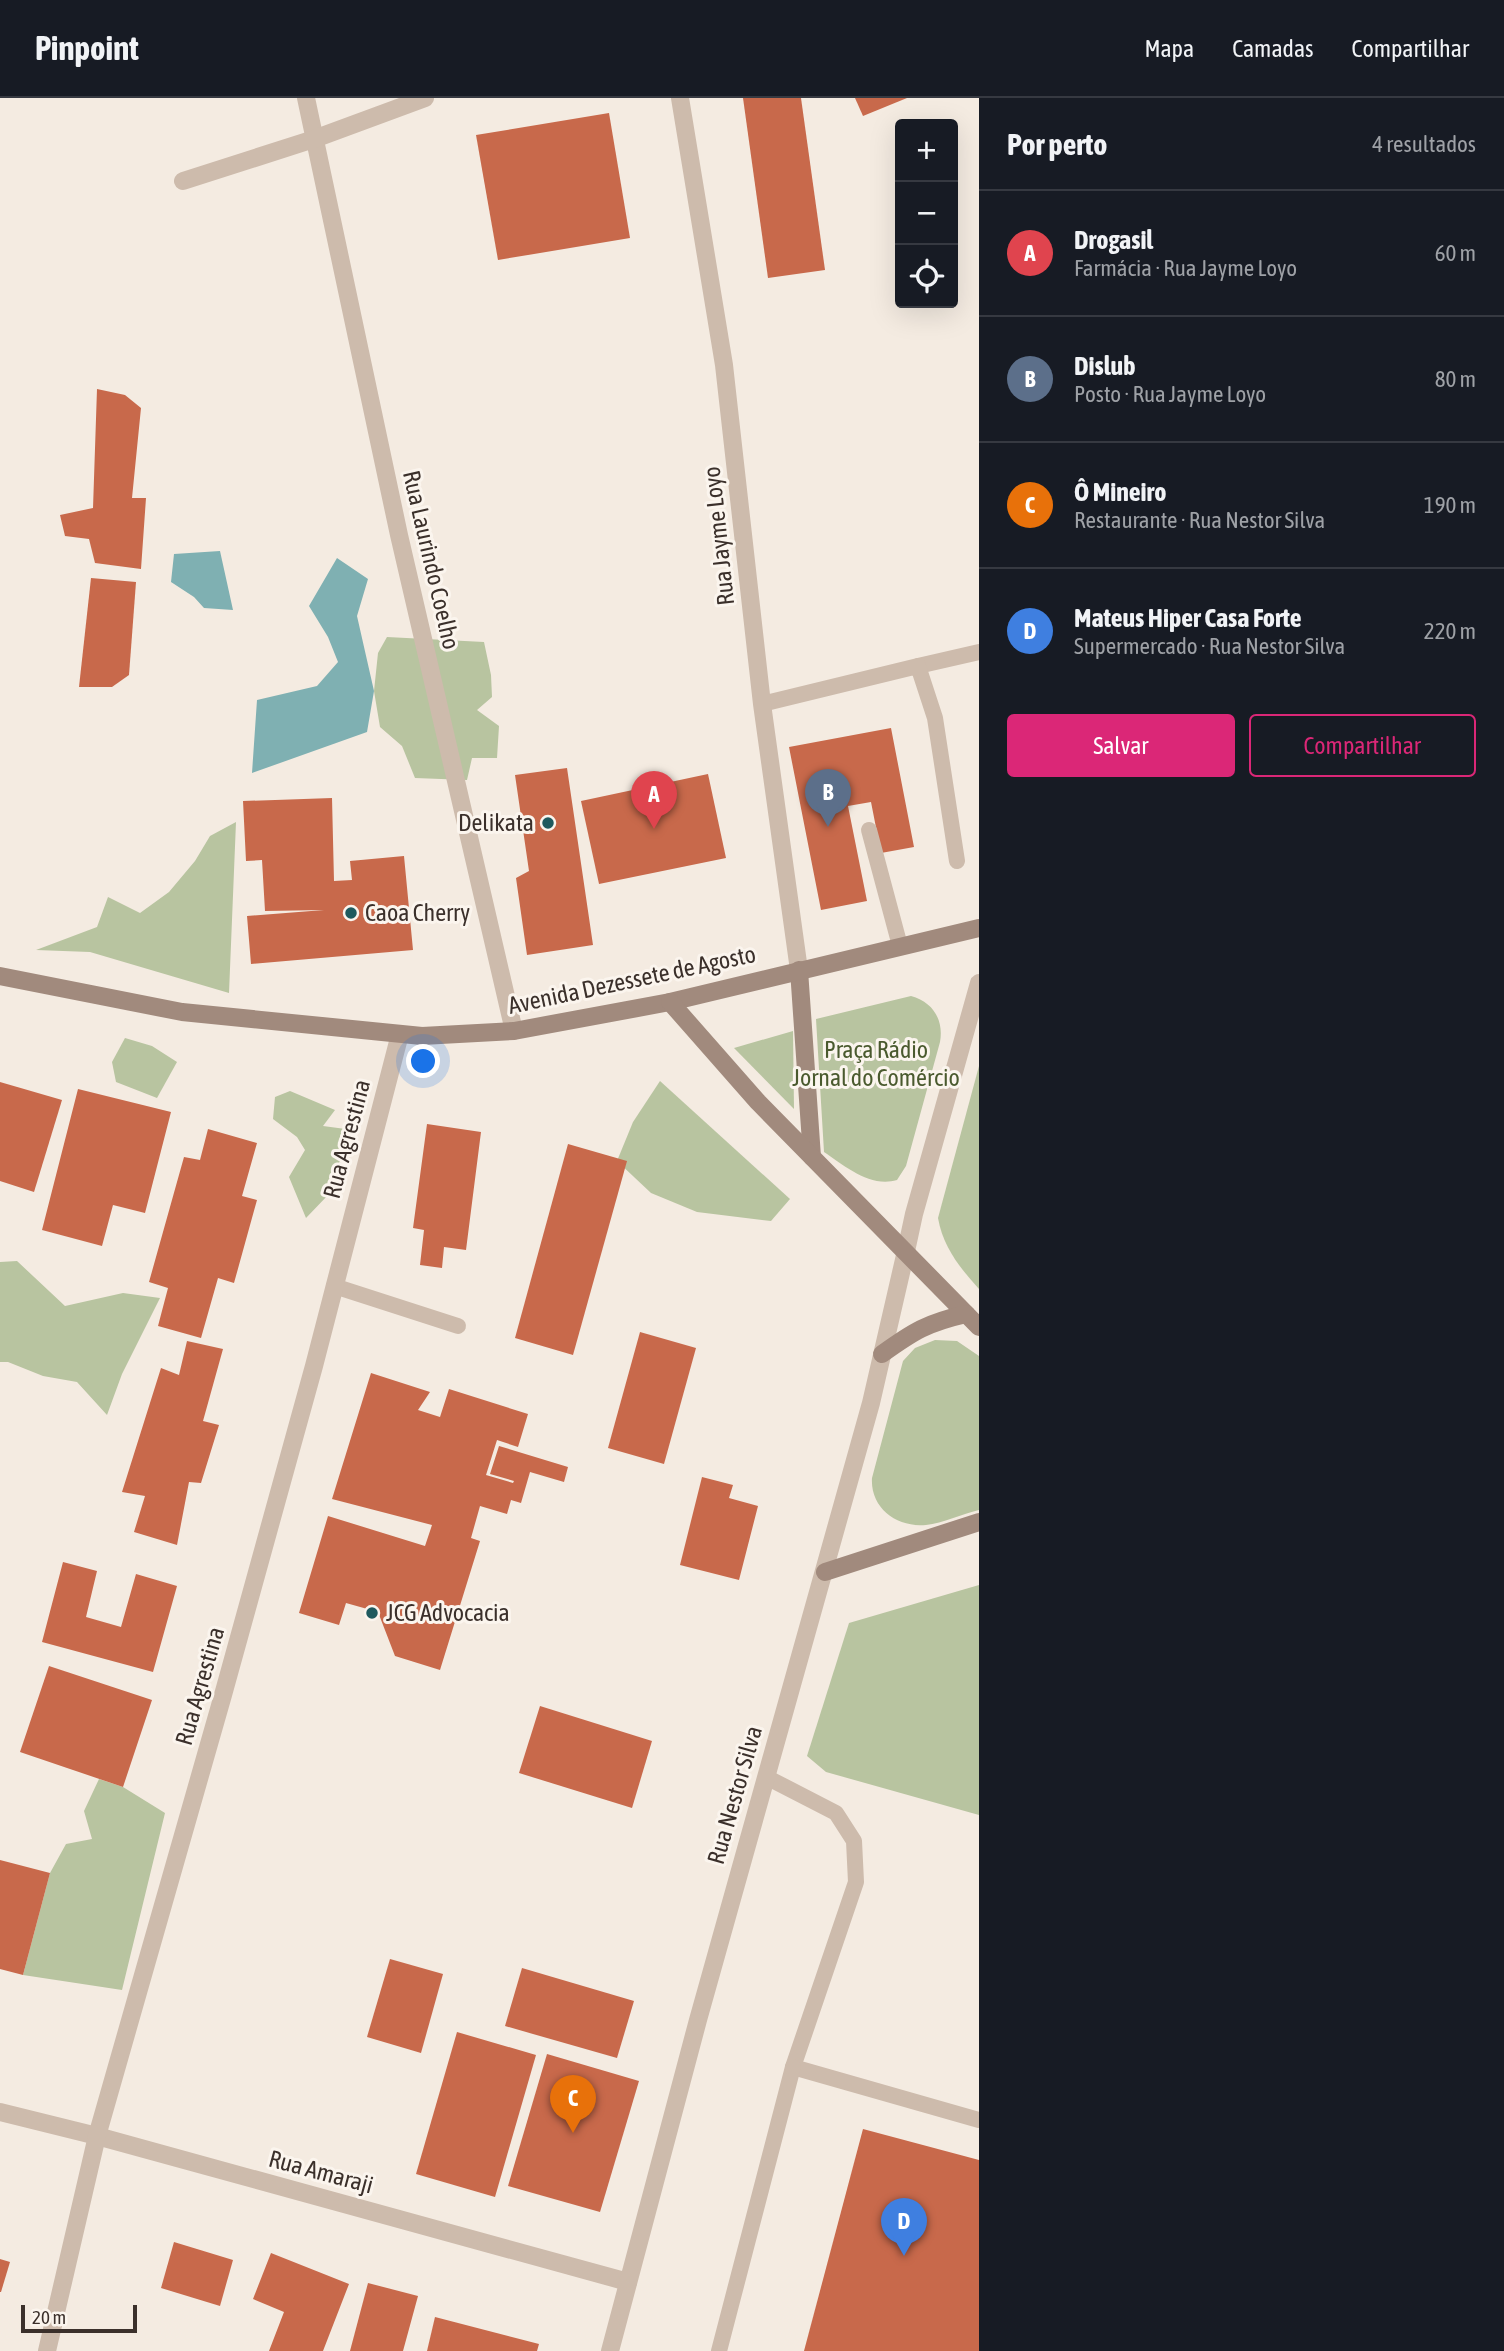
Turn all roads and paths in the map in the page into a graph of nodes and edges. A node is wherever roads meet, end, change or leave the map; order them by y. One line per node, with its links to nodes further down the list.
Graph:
1 (306, 98): 4 (street, Rua Laurindo Coelho)
2 (425, 98): 4 (street)
3 (680, 98): 8 (street, Rua Jayme Loyo)
4 (314, 139): 5 (street); 17 (street, Rua Laurindo Coelho)
5 (183, 181)
6 (979, 652): 7 (lane)
7 (918, 666): 8 (lane); 10 (lane)
8 (762, 704): 13 (street, Rua Jayme Loyo)
9 (869, 830): 12 (lane)
10 (957, 861)
11 (979, 928): 12 (main road, Avenida Dezessete de Agosto)
12 (900, 946): 13 (main road, Avenida Dezessete de Agosto)
13 (799, 970): 16 (main road, Avenida Dezessete de Agosto); 19 (main road)
14 (0, 976): 18 (main road, Avenida Dezessete de Agosto)
15 (979, 983): 20 (street, Rua Nestor Silva)
16 (670, 1002): 17 (main road, Avenida Dezessete de Agosto); 19 (main road)
17 (514, 1031): 18 (main road, Avenida Dezessete de Agosto)
18 (400, 1034): 21 (street, Rua Agrestina)
19 (812, 1157): 20 (main road)
20 (906, 1251): 22 (main road); 25 (street, Rua Nestor Silva)
21 (334, 1286): 23 (lane); 32 (street, Rua Agrestina)
22 (966, 1314): 24 (main road); 25 (main road)
23 (458, 1326)
24 (979, 1327)
25 (882, 1354): 27 (street, Rua Nestor Silva)
26 (979, 1522): 27 (main road)
27 (825, 1572): 28 (street, Rua Nestor Silva)
28 (766, 1777): 29 (lane); 33 (street, Rua Nestor Silva)
29 (793, 2067): 31 (lane); 36 (lane)
30 (0, 2112): 32 (street, Rua Amaraji)
31 (979, 2120)
32 (97, 2136): 33 (street, Rua Amaraji); 34 (street, Rua Agrestina)
33 (628, 2282): 35 (street, Rua Nestor Silva)
34 (47, 2351)
35 (610, 2351)
36 (719, 2351)

